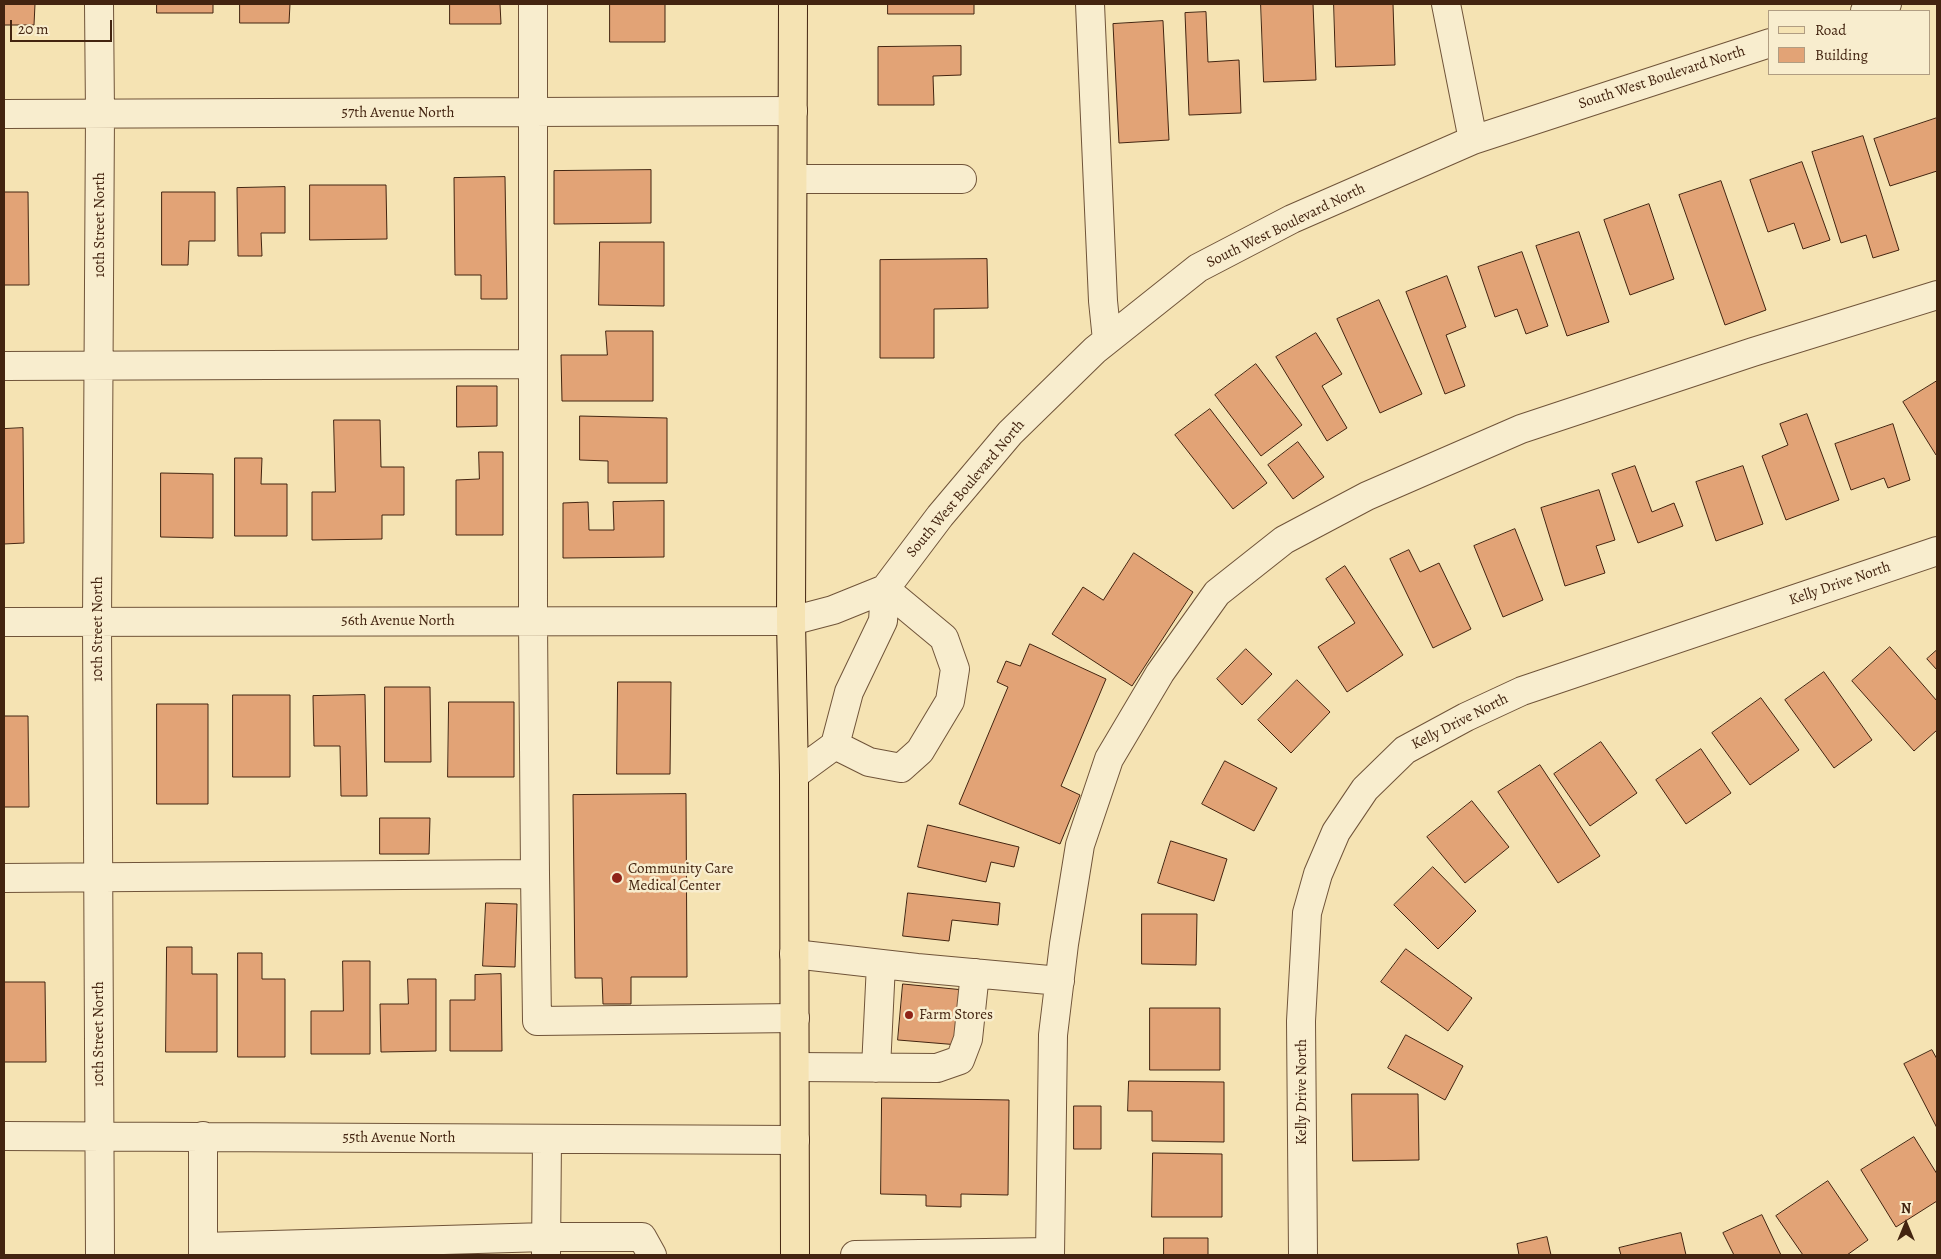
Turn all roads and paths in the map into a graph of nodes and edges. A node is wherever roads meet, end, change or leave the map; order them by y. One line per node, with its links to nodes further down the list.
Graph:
1 (99, 4): 12 (street, 10th Street North)
2 (533, 4): 10 (street)
3 (793, 4): 9 (main road)
4 (1090, 4): 17 (street)
5 (1446, 4): 13 (street)
6 (1887, 4): 7 (street)
7 (1868, 10)
8 (1768, 43): 13 (street, South West Boulevard North)
9 (793, 111): 10 (street, 57th Avenue North); 15 (main road)
10 (533, 112): 12 (street, 57th Avenue North); 18 (street)
11 (4, 114): 12 (street, 57th Avenue North)
12 (100, 114): 19 (street, 10th Street North)
13 (1473, 140): 17 (street, South West Boulevard North)
14 (962, 179): 15 (street)
15 (793, 180): 24 (main road)
16 (1937, 295): 35 (street)
17 (1107, 340): 22 (street, South West Boulevard North)
18 (533, 364): 19 (street); 23 (street)
19 (99, 365): 20 (street); 26 (street, 10th Street North)
20 (4, 366)
21 (1937, 552): 51 (street, Kelly Drive North)
22 (885, 589): 24 (street); 27 (street); 27 (street)
23 (533, 621): 24 (street, 56th Avenue North); 26 (street, 56th Avenue North); 29 (street)
24 (791, 621): 28 (main road)
25 (4, 622): 26 (street, 56th Avenue North)
26 (97, 622): 30 (street, 10th Street North)
27 (835, 745): 28 (street)
28 (794, 775): 32 (main road)
29 (535, 874): 30 (street); 36 (street)
30 (98, 877): 31 (street); 39 (street, 10th Street North)
31 (4, 878)
32 (794, 954): 33 (street); 36 (main road)
33 (881, 964): 34 (street); 38 (street)
34 (975, 973): 35 (street); 38 (street)
35 (1060, 980): 46 (street)
36 (795, 1018): 37 (main road)
37 (795, 1067): 38 (street); 43 (main road)
38 (876, 1068)
39 (99, 1135): 40 (street, 55th Avenue North); 41 (street, 55th Avenue North); 47 (street, 10th Street North)
40 (4, 1136)
41 (203, 1136): 42 (street, 55th Avenue North); 45 (street)
42 (547, 1139): 43 (street, 55th Avenue North); 44 (street)
43 (795, 1140): 49 (main road)
44 (546, 1246): 45 (street); 48 (street)
45 (203, 1251)
46 (1050, 1254): 50 (street)
47 (100, 1255)
48 (652, 1255)
49 (795, 1255)
50 (855, 1255)
51 (1303, 1255)

